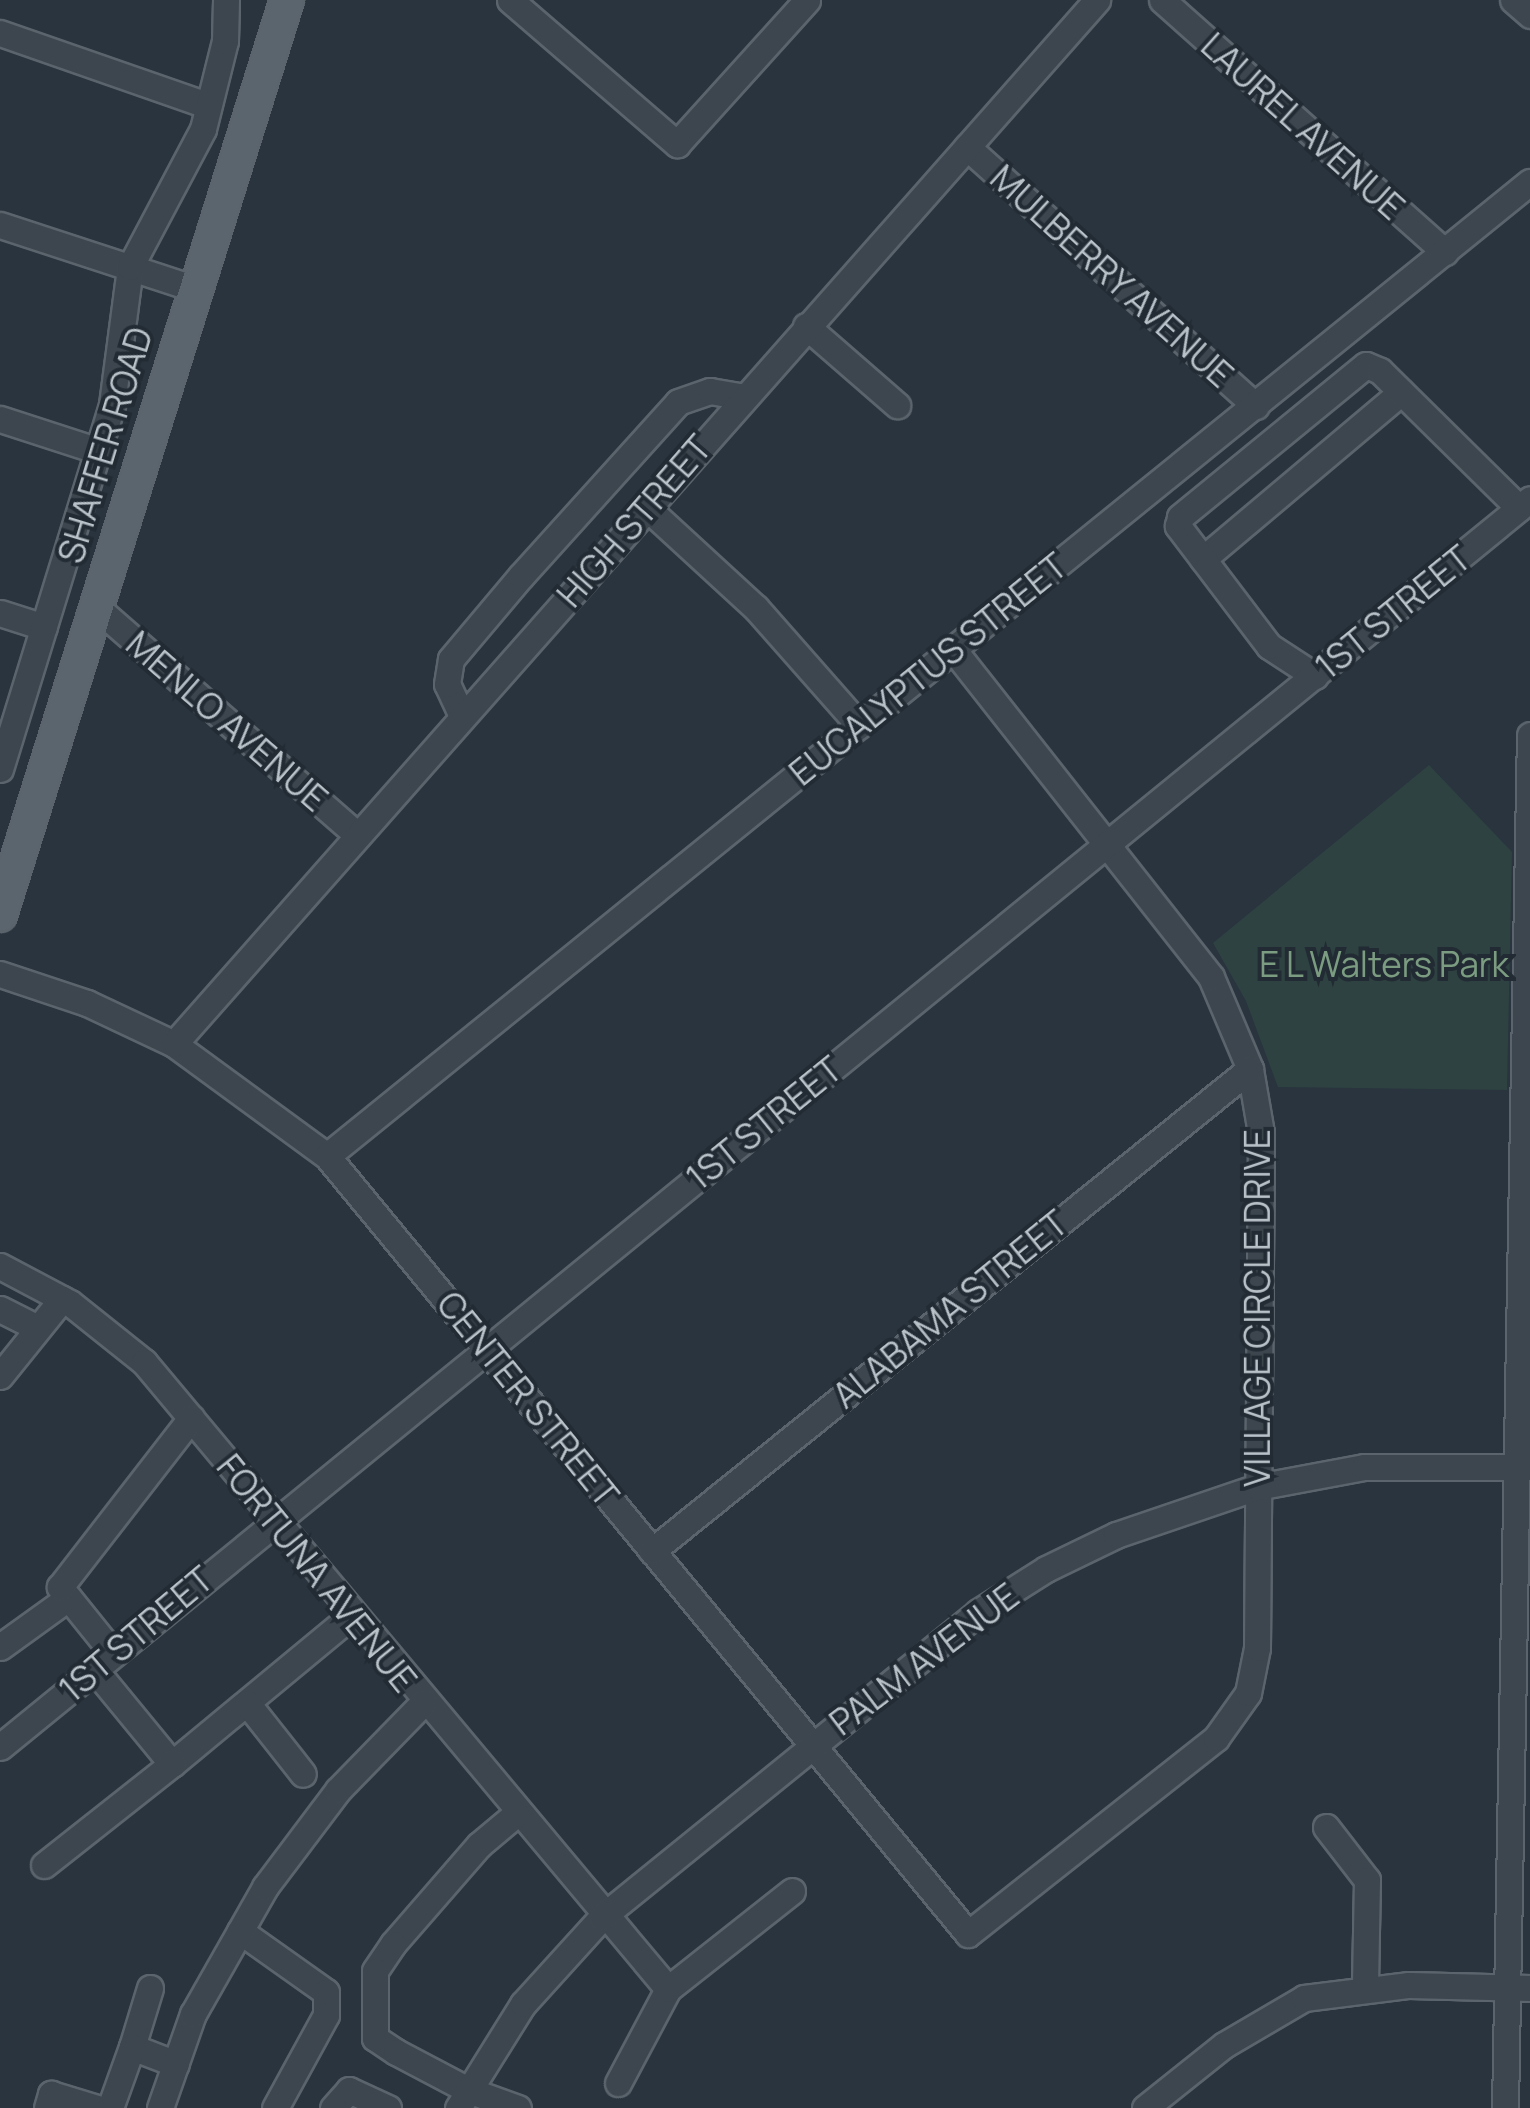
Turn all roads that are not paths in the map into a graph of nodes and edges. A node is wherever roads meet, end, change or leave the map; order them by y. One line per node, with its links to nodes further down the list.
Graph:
1 (226, 0): 10 (street, SHAFFER ROAD)
2 (287, 0): 16 (main road, SHAFFER ROAD)
3 (510, 0): 4 (street)
4 (807, 0)
5 (1097, 0): 11 (street, HIGH STREET)
6 (1162, 0): 14 (street, LAUREL AVENUE)
7 (1513, 0): 8 (street)
8 (1530, 15)
9 (0, 33): 10 (street)
10 (207, 106): 15 (street, SHAFFER ROAD)
11 (967, 146): 17 (street, HIGH STREET); 21 (street, MULBERRY AVENUE)
12 (1530, 182): 14 (street, EUCALYPTUS STREET)
13 (0, 225): 15 (street)
14 (1445, 252): 21 (street, EUCALYPTUS STREET)
15 (130, 268): 16 (street); 23 (street, SHAFFER ROAD)
16 (196, 289): 27 (main road, SHAFFER ROAD)
17 (806, 326): 19 (street, HIGH STREET); 20 (street)
18 (1402, 392): 24 (street); 26 (street); 26 (street)
19 (743, 397): 25 (street, HIGH STREET); 32 (street)
20 (897, 405)
21 (1256, 406): 30 (street, EUCALYPTUS STREET)
22 (0, 419): 23 (street)
23 (99, 451): 29 (street, SHAFFER ROAD)
24 (1524, 504): 31 (street, 1ST STREET)
25 (646, 507): 32 (street, HIGH STREET); 33 (street)
26 (1203, 559): 31 (street)
27 (96, 607): 36 (street, MENLO AVENUE); 38 (main road, SHAFFER ROAD)
28 (0, 613): 29 (street)
29 (44, 627): 35 (street, SHAFFER ROAD)
30 (953, 649): 33 (street, EUCALYPTUS STREET); 37 (street, VILLAGE CIRCLE DRIVE)
31 (1314, 676): 37 (street, 1ST STREET)
32 (462, 716): 36 (street, HIGH STREET)
33 (859, 725): 43 (street, EUCALYPTUS STREET)
34 (1530, 736): 41 (street)
35 (0, 768)
36 (357, 836): 40 (street, HIGH STREET)
37 (1109, 844): 42 (street, VILLAGE CIRCLE DRIVE); 48 (street, 1ST STREET)
38 (0, 915)
39 (0, 974): 40 (street, CENTER STREET)
40 (174, 1044): 43 (street, CENTER STREET)
41 (1526, 1066): 51 (street)
42 (1250, 1070): 52 (street, VILLAGE CIRCLE DRIVE); 54 (street, ALABAMA STREET)
43 (326, 1156): 48 (street, CENTER STREET)
44 (0, 1266): 45 (street, FORTUNA AVENUE)
45 (62, 1299): 47 (street); 50 (street, FORTUNA AVENUE)
46 (0, 1310): 47 (street)
47 (38, 1328): 49 (street)
48 (487, 1346): 53 (street, 1ST STREET); 54 (street, CENTER STREET)
49 (0, 1376)
50 (190, 1418): 53 (street, FORTUNA AVENUE); 55 (street)
51 (1522, 1467): 52 (street, PALM AVENUE); 74 (street)
52 (1257, 1487): 61 (street, PALM AVENUE); 71 (street, VILLAGE CIRCLE DRIVE)
53 (274, 1518): 56 (street, FORTUNA AVENUE); 58 (street, 1ST STREET)
54 (652, 1551): 61 (street, CENTER STREET)
55 (68, 1598): 57 (street); 58 (street)
56 (352, 1615): 59 (street); 60 (street, FORTUNA AVENUE)
57 (0, 1647)
58 (104, 1661): 62 (street, 1ST STREET); 63 (street)
59 (247, 1703): 63 (street); 64 (street)
60 (423, 1703): 65 (street, FORTUNA AVENUE); 70 (street)
61 (810, 1744): 69 (street, PALM AVENUE); 71 (street, CENTER STREET)
62 (0, 1748)
63 (172, 1764): 67 (street)
64 (303, 1774)
65 (516, 1814): 69 (street, FORTUNA AVENUE); 79 (street)
66 (1326, 1827): 73 (street)
67 (44, 1865)
68 (792, 1891): 75 (street)
69 (602, 1916): 75 (street, FORTUNA AVENUE); 79 (street, PALM AVENUE)
70 (240, 1931): 77 (street); 85 (street)
71 (968, 1934)
72 (150, 1988): 76 (street)
73 (1365, 1988): 74 (street); 88 (street)
74 (1518, 1988): 89 (street)
75 (668, 1989): 78 (street)
76 (132, 2047): 77 (street); 83 (street)
77 (176, 2064): 84 (street)
78 (618, 2083)
79 (462, 2099): 87 (street)
80 (337, 2100): 86 (street)
81 (48, 2108): 82 (street)
82 (97, 2108)
83 (110, 2108)
84 (160, 2108)
85 (275, 2108)
86 (388, 2108)
87 (518, 2108)
88 (1145, 2108)
89 (1505, 2108)

